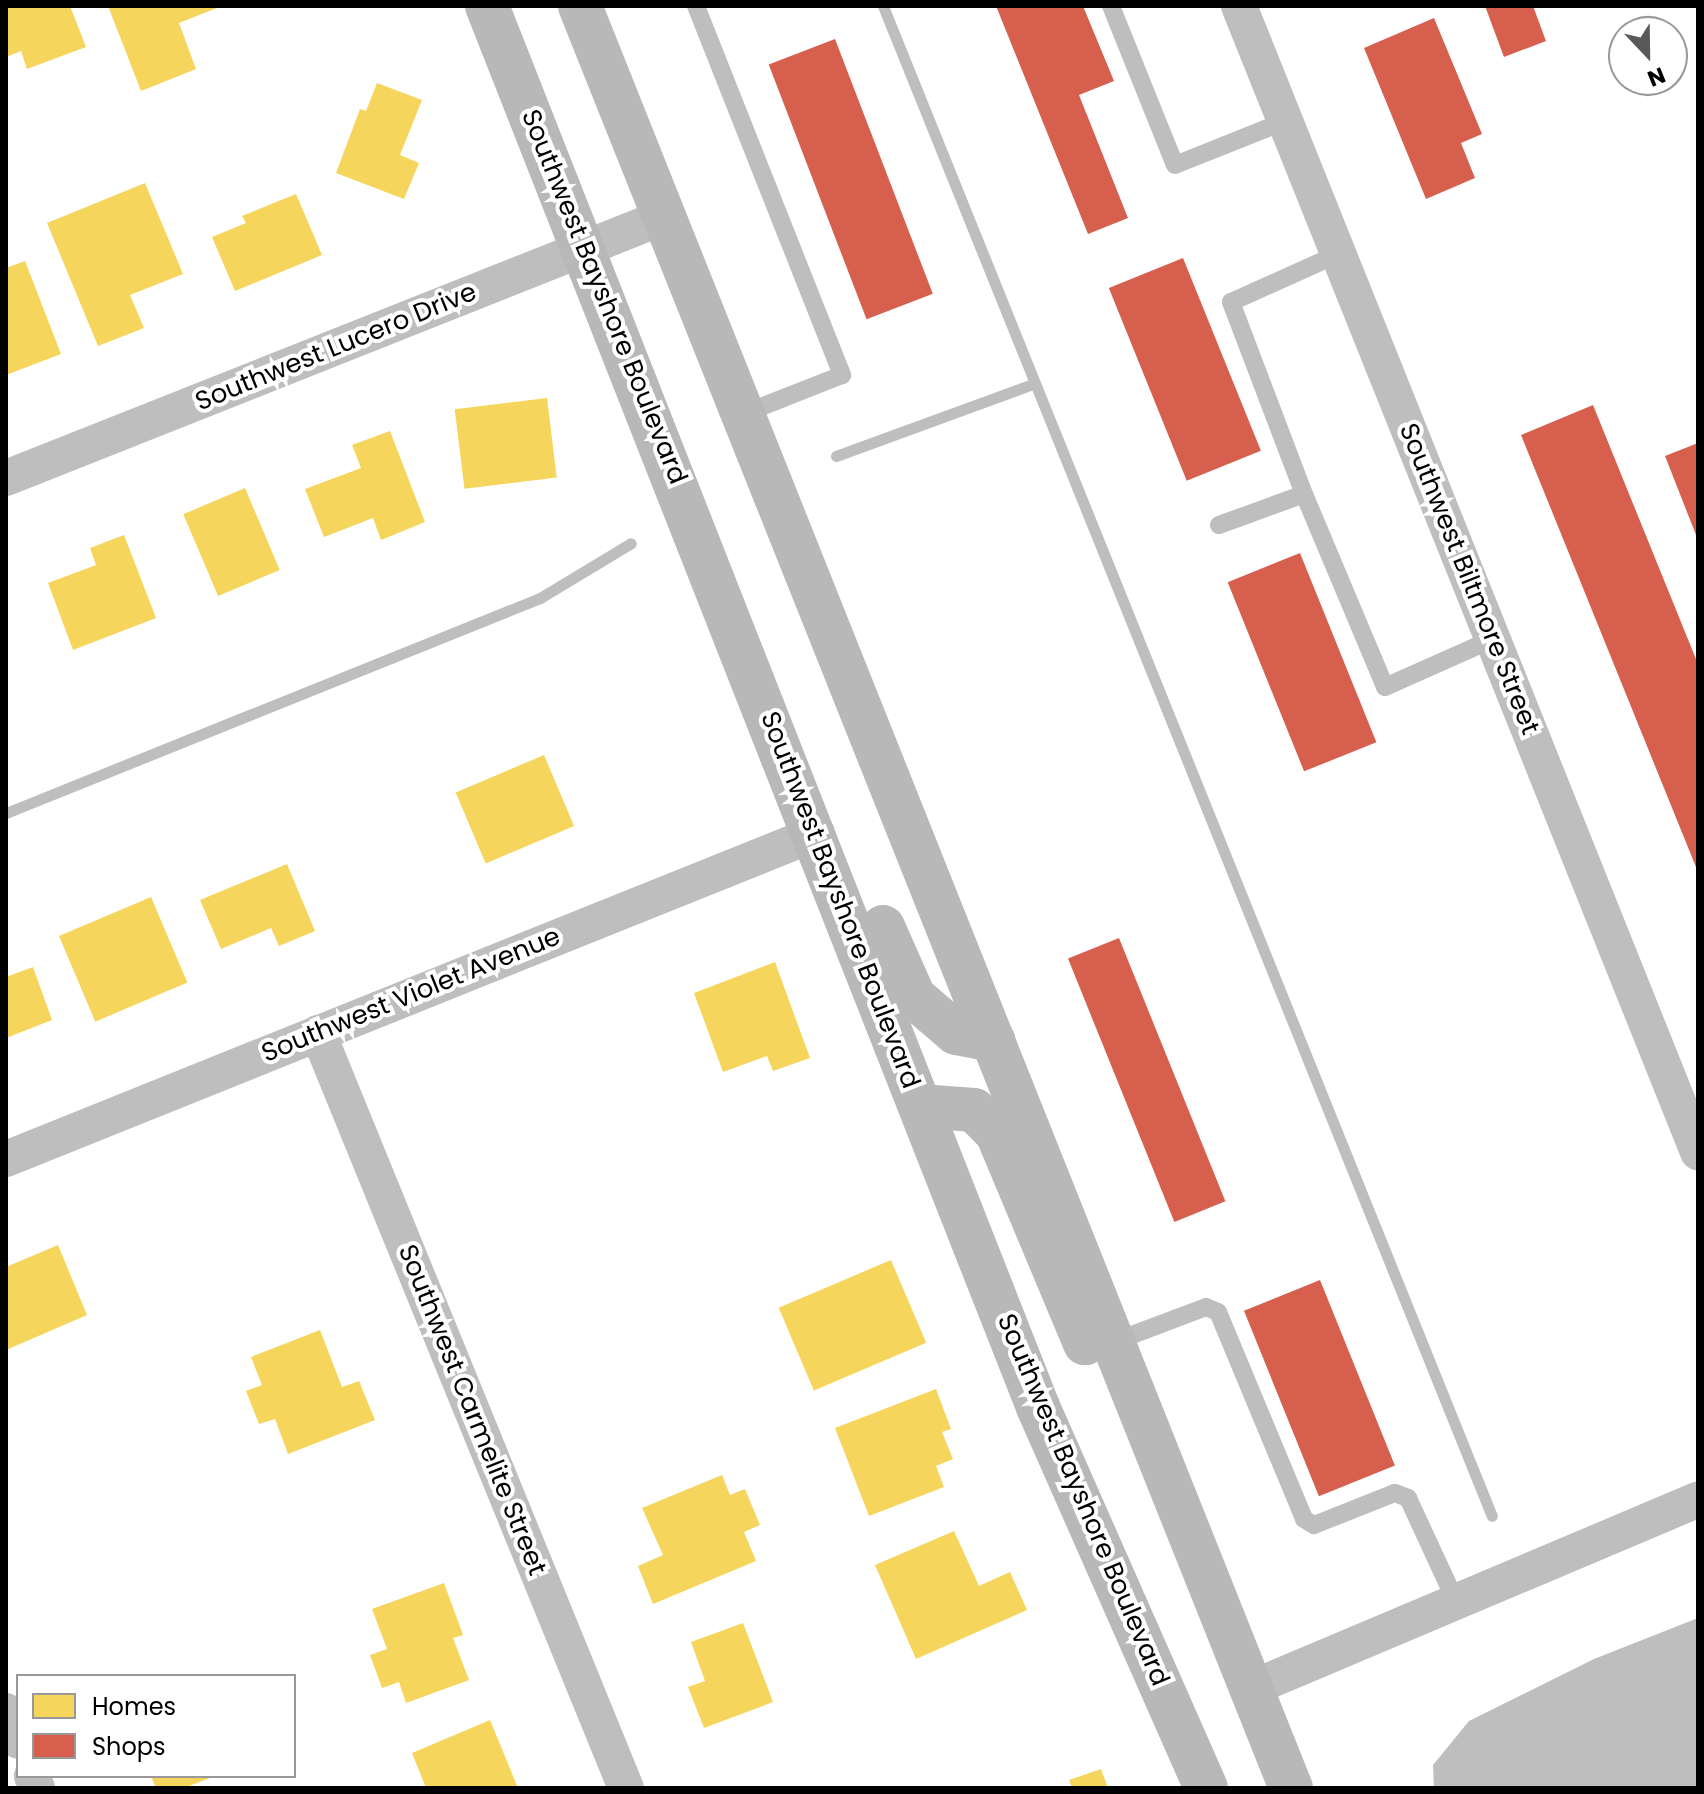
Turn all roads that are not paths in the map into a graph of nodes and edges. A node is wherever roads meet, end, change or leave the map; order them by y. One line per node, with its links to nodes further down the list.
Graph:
1 (487, 6): 8 (main road, Southwest Bayshore Boulevard)
2 (580, 6): 7 (main road)
3 (696, 6): 10 (lane)
4 (1111, 6): 6 (lane)
5 (1239, 6): 6 (street, Southwest Biltmore Street)
6 (1285, 121): 9 (street, Southwest Biltmore Street)
7 (666, 216): 8 (street, Southwest Lucero Drive); 10 (main road)
8 (585, 248): 11 (street, Southwest Lucero Drive); 15 (main road, Southwest Bayshore Boulevard)
9 (1338, 254): 12 (lane); 14 (street, Southwest Biltmore Street)
10 (743, 414): 18 (main road)
11 (6, 478)
12 (1304, 494): 13 (lane); 14 (lane)
13 (1219, 525)
14 (1493, 639): 20 (street, Southwest Biltmore Street)
15 (779, 745): 16 (main road, Southwest Bayshore Boulevard); 18 (main road)
16 (817, 833): 17 (street, Southwest Violet Avenue); 19 (main road, Southwest Bayshore Boulevard)
17 (318, 1033): 21 (street, Southwest Violet Avenue); 29 (street, Southwest Carmelite Street)
18 (993, 1040): 22 (main road)
19 (920, 1106): 23 (main road); 30 (main road, Southwest Bayshore Boulevard)
20 (1698, 1152)
21 (6, 1159)
22 (1116, 1341): 23 (main road); 25 (lane)
23 (1133, 1386): 26 (main road)
24 (1698, 1500): 25 (street)
25 (1456, 1602): 26 (street)
26 (1252, 1688): 31 (main road)
27 (6, 1711): 28 (street)
28 (16, 1736)
29 (626, 1788)
30 (1206, 1788)
31 (1291, 1788)

